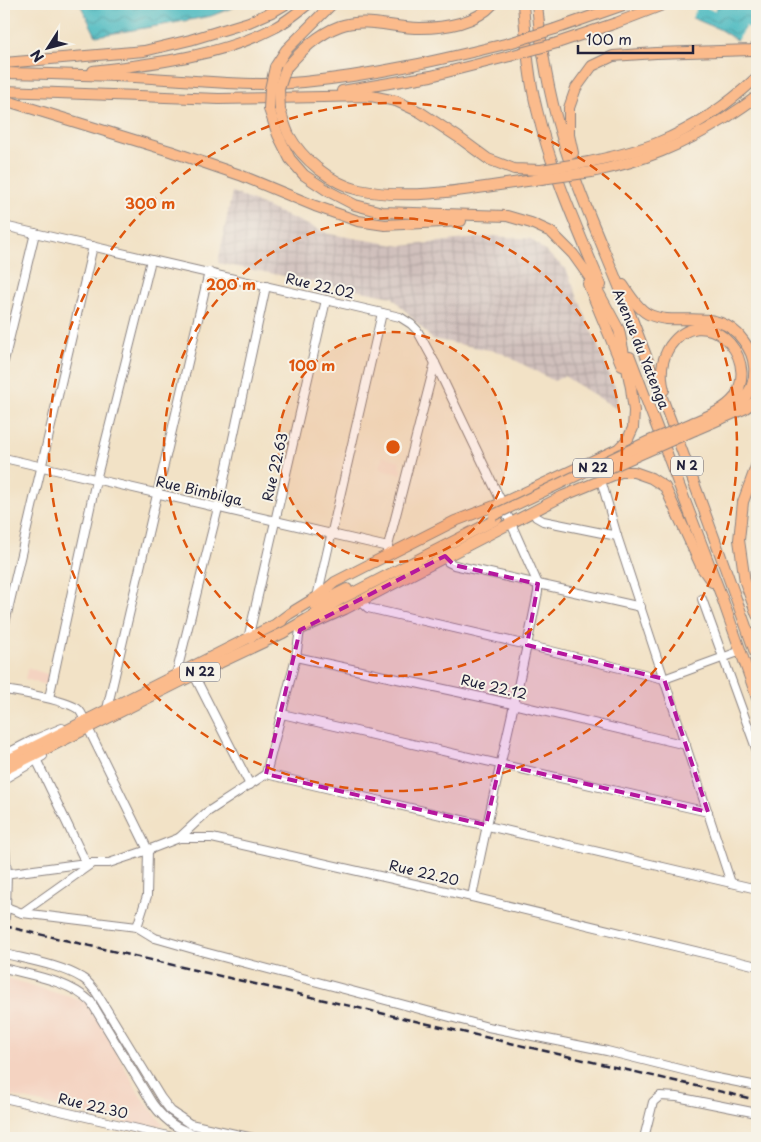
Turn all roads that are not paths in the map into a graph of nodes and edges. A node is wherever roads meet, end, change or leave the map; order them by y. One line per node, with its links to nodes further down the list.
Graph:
1 (286, 4): 10 (main road)
2 (308, 4): 12 (main road)
3 (332, 4): 18 (main road, bridge)
4 (493, 4): 18 (main road, bridge)
5 (523, 4): 33 (main road, Avenue du Yatenga / N 2)
6 (537, 4): 21 (main road, Avenue du Yatenga / N 2)
7 (626, 4): 12 (main road, bridge)
8 (665, 4): 16 (main road, bridge)
9 (755, 48): 21 (main road)
10 (4, 64)
11 (4, 74): 12 (main road)
12 (62, 75)
13 (757, 77): 19 (main road)
14 (4, 91): 16 (main road)
15 (757, 96): 19 (main road)
16 (306, 97): 20 (main road)
17 (4, 100): 22 (main road)
18 (274, 109): 20 (main road); 22 (main road)
19 (590, 167): 20 (main road, bridge)
20 (541, 175)
21 (579, 186): 29 (main road, Avenue du Yatenga / N 2)
22 (507, 216): 26 (main road)
23 (4, 226): 24 (street, Rue 22.02)
24 (35, 232): 25 (street, Rue 22.02); 34 (street)
25 (93, 246): 27 (street, Rue 22.02); 43 (street)
26 (574, 254): 33 (main road); 36 (main road)
27 (151, 260): 28 (street, Rue 22.02); 44 (street)
28 (208, 272): 30 (street, Rue 22.02); 46 (street)
29 (615, 275): 38 (main road); 39 (main road, Avenue du Yatenga / N 2)
30 (266, 286): 31 (street, Rue 22.02); 48 (street)
31 (326, 300): 32 (street, Rue 22.02); 50 (street, Rue 22.63)
32 (382, 313): 35 (street, Rue 22.02); 52 (street)
33 (619, 330): 36 (main road); 58 (main road, Avenue du Yatenga / N 2)
34 (4, 361)
35 (435, 363): 47 (street, Rue 22.02); 54 (street)
36 (631, 388): 47 (main road)
37 (757, 400): 38 (main road)
38 (721, 419): 40 (main road)
39 (671, 421): 40 (main road); 73 (main road, Avenue du Yatenga / N 2)
40 (694, 426): 57 (main road, N 22, bridge)
41 (4, 458): 43 (street, Rue Bimbilga)
42 (757, 464): 63 (main road)
43 (40, 467): 44 (street, Rue Bimbilga); 65 (street)
44 (96, 480): 46 (street, Rue Bimbilga); 78 (street)
45 (601, 480): 49 (main road); 53 (street); 58 (main road)
46 (157, 494): 48 (street, Rue Bimbilga); 81 (street)
47 (502, 503): 51 (street, Rue 22.02); 54 (main road)
48 (218, 508): 50 (street, Rue Bimbilga); 74 (street)
49 (533, 512): 51 (main road); 53 (street)
50 (275, 521): 52 (street, Rue Bimbilga); 68 (street, Rue 22.63)
51 (509, 523): 55 (main road); 56 (street, Rue 22.02)
52 (331, 535): 54 (street, Rue Bimbilga); 59 (street)
53 (617, 536): 62 (street)
54 (387, 552): 59 (main road)
55 (445, 556): 56 (street); 61 (main road)
56 (538, 584): 62 (street); 69 (street)
57 (342, 595): 64 (main road, N 22); 67 (main road, N 22)
58 (721, 595): 70 (main road, Avenue du Yatenga / N 2)
59 (317, 597): 64 (main road)
60 (702, 599): 72 (street)
61 (360, 601): 66 (main road); 69 (street)
62 (641, 607): 76 (street)
63 (757, 615)
64 (277, 623): 68 (main road, N 22)
65 (4, 627)
66 (300, 630): 67 (main road); 71 (street)
67 (283, 633): 75 (main road, N 22)
68 (248, 639): 74 (main road, N 22)
69 (527, 645): 76 (street); 80 (street)
70 (741, 651): 72 (street); 79 (main road, Avenue du Yatenga / N 2)
71 (296, 657): 80 (street, Rue 22.12); 82 (street)
72 (723, 658): 76 (street); 85 (street)
73 (757, 658)
74 (176, 675): 81 (main road, N 22)
75 (194, 675): 83 (main road, N 22); 93 (street)
76 (664, 679): 84 (street)
77 (4, 690): 78 (street)
78 (49, 698): 83 (street)
79 (757, 698)
80 (513, 704): 84 (street, Rue 22.12); 89 (street)
81 (108, 709): 83 (main road, N 22)
82 (282, 714): 89 (street); 91 (street)
83 (86, 724): 86 (street); 87 (street); 88 (main road, N 22); 90 (main road, N 22); 98 (street)
84 (686, 745): 94 (street)
85 (757, 751)
86 (4, 754)
87 (36, 759): 92 (street); 99 (street)
88 (4, 762)
89 (500, 764): 94 (street); 95 (street)
90 (4, 770)
91 (266, 774): 93 (street); 95 (street)
92 (4, 779)
93 (250, 785): 97 (street)
94 (708, 812): 101 (street)
95 (486, 826): 101 (street); 103 (street)
96 (4, 835): 100 (street)
97 (179, 838): 98 (street, Rue 22.20); 103 (street, Rue 22.20)
98 (148, 850): 99 (street, Rue 22.20); 107 (street)
99 (88, 864): 100 (street, Rue 22.20); 105 (street)
100 (5, 874): 104 (street)
101 (731, 882): 102 (street)
102 (757, 889)
103 (472, 897): 109 (street, Rue 22.20)
104 (5, 907): 105 (street); 106 (street)
105 (22, 913): 107 (street)
106 (4, 926)
107 (137, 928): 111 (street)
108 (4, 953): 110 (street); 114 (street)
109 (757, 966)
110 (4, 967): 115 (street)
111 (757, 1086)
112 (4, 1098): 116 (street, Rue 22.30)
113 (757, 1113): 119 (street)
114 (190, 1124): 115 (street); 118 (street)
115 (186, 1136): 117 (street)
116 (177, 1138)
117 (210, 1138)
118 (253, 1138)
119 (644, 1138)

